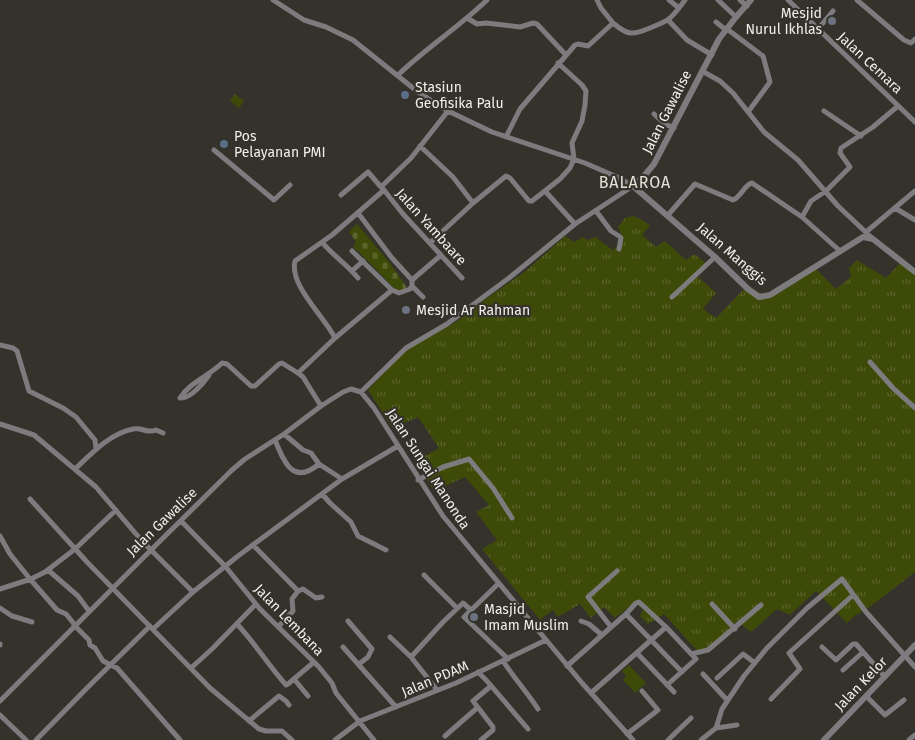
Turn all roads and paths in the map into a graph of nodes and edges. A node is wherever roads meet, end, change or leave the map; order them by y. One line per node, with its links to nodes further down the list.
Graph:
1 (273, 0): 25 (street)
2 (487, 0): 14 (street)
3 (597, 0): 17 (street)
4 (669, 0): 11 (street)
5 (685, 0): 11 (street)
6 (718, 0): 13 (street)
7 (740, 0): 10 (street)
8 (788, 0): 18 (street, Jalan Cemara)
9 (858, 0): 20 (street)
10 (749, 3): 13 (street, Jalan Gawalise)
11 (679, 8): 15 (street)
12 (833, 11): 18 (street)
13 (736, 17): 19 (street, Jalan Gawalise)
14 (467, 18): 21 (street); 25 (street)
15 (669, 21): 17 (street); 22 (street)
16 (716, 22): 19 (street)
17 (614, 23): 21 (street)
18 (818, 29): 26 (street, Jalan Cemara)
19 (726, 30): 22 (street, Jalan Gawalise); 29 (street)
20 (915, 39)
21 (565, 54): 23 (street)
22 (712, 55): 24 (street, Jalan Gawalise)
23 (558, 63): 34 (street); 37 (street)
24 (702, 70): 29 (street); 32 (street, Jalan Gawalise)
25 (398, 75): 27 (street)
26 (898, 106): 31 (street, Jalan Cemara); 33 (street)
27 (448, 111): 34 (street); 35 (street)
28 (824, 111): 33 (street)
29 (748, 112): 41 (street)
30 (654, 114): 32 (street)
31 (915, 122)
32 (674, 128): 39 (street, Jalan Gawalise)
33 (861, 136): 41 (street)
34 (506, 137): 37 (street)
35 (420, 146): 40 (street); 45 (street)
36 (214, 150): 38 (street)
37 (574, 159): 39 (street); 42 (street)
38 (290, 185)
39 (633, 186): 47 (street, Jalan Gawalise); 49 (street, Jalan Manggis)
40 (382, 189): 44 (street, Jalan Yambaare); 48 (street); 56 (street, Jalan Yambaare)
41 (826, 191): 50 (street); 53 (street)
42 (545, 192): 45 (street); 52 (street)
43 (914, 192): 46 (street)
44 (341, 195)
45 (473, 203): 56 (street)
46 (895, 208): 51 (street); 53 (street)
47 (596, 211): 52 (street, Jalan Gawalise); 57 (street)
48 (358, 213): 55 (street); 67 (street)
49 (668, 215): 50 (street); 61 (street, Jalan Manggis)
50 (802, 217): 59 (street)
51 (915, 220)
52 (575, 224): 76 (street, Jalan Gawalise)
53 (866, 232): 54 (street)
54 (873, 239): 59 (street, Jalan Manggis); 64 (street)
55 (322, 242): 63 (street); 71 (street)
56 (430, 243): 60 (street, Jalan Yambaare)
57 (619, 249)
58 (352, 251): 62 (street)
59 (840, 251): 61 (street, Jalan Manggis)
60 (441, 255): 66 (street, Jalan Yambaare); 67 (street)
61 (716, 257): 70 (street)
62 (362, 261): 63 (street); 68 (street)
63 (352, 271): 65 (street)
64 (915, 272)
65 (358, 278)
66 (462, 278)
67 (412, 283): 68 (street); 69 (street)
68 (392, 290): 71 (street)
69 (423, 297)
70 (672, 297)
71 (335, 338): 75 (street)
72 (0, 345): 84 (street)
73 (870, 362): 78 (street)
74 (210, 373): 74 (street); 75 (street)
75 (298, 373): 77 (street)
76 (361, 392): 77 (street, Jalan Gawalise); 83 (street, Jalan Sungai Manonda)
77 (321, 406): 81 (street, Jalan Gawalise)
78 (915, 408)
79 (0, 424): 86 (street)
80 (163, 433): 84 (street)
81 (284, 434): 82 (street, Jalan Gawalise); 85 (street)
82 (274, 440): 85 (street); 93 (street, Jalan Gawalise)
83 (398, 446): 87 (street); 88 (street, Jalan Sungai Manonda)
84 (96, 448): 86 (street)
85 (319, 464): 87 (street)
86 (75, 470): 91 (street)
87 (342, 479): 89 (street)
88 (418, 480): 92 (street); 106 (street, Jalan Sungai Manonda)
89 (323, 495): 95 (street); 99 (street)
90 (30, 500): 97 (street)
91 (116, 510): 97 (street); 98 (street)
92 (512, 518)
93 (181, 521): 98 (street, Jalan Gawalise); 101 (street, Jalan Lembana)
94 (0, 536): 96 (street)
95 (254, 545): 101 (street); 109 (street)
96 (5, 546): 100 (street); 105 (street)
97 (75, 549): 102 (street); 107 (street)
98 (151, 550): 107 (street, Jalan Gawalise); 110 (street)
99 (386, 550)
100 (0, 551)
101 (225, 566): 110 (street); 113 (street, Jalan Lembana)
102 (48, 570): 105 (street); 119 (street)
103 (617, 570): 126 (street)
104 (424, 575): 117 (street)
105 (30, 579): 108 (street); 125 (street)
106 (498, 584): 118 (street); 133 (street, Jalan Sungai Manonda)
107 (113, 588): 119 (street, Jalan Gawalise); 129 (street)
108 (0, 589)
109 (298, 591): 112 (street); 127 (street)
110 (193, 592): 129 (street)
111 (853, 595): 141 (street); 145 (street); 166 (street)
112 (322, 597)
113 (256, 604): 124 (street); 127 (street, Jalan Lembana)
114 (712, 604): 130 (street)
115 (761, 605): 130 (street)
116 (0, 608): 123 (street)
117 (457, 608): 118 (street); 142 (street)
118 (471, 610): 143 (street)
119 (89, 611): 125 (street, Jalan Gawalise)
120 (626, 614): 126 (street); 128 (street); 134 (street)
121 (348, 621): 146 (street)
122 (581, 621): 131 (street)
123 (32, 622)
124 (237, 624): 149 (street); 157 (street)
125 (75, 625): 147 (street); 169 (street, Jalan Gawalise)
126 (611, 626): 131 (street)
127 (278, 627): 144 (street, Jalan Lembana)
128 (666, 627): 134 (street); 140 (street)
129 (152, 628): 147 (street); 149 (street)
130 (734, 629): 140 (street)
131 (602, 635): 148 (street)
132 (390, 637): 142 (street)
133 (546, 640): 143 (street, Jalan PDAM); 148 (street, Jalan Sungai Manonda)
134 (652, 640): 139 (street); 153 (street)
135 (915, 646): 141 (street, Jalan Kelor)
136 (822, 647): 138 (street)
137 (343, 648): 146 (street)
138 (863, 652): 151 (street); 155 (street)
139 (637, 653): 158 (street); 163 (street)
140 (691, 654): 153 (street)
141 (906, 655): 150 (street); 155 (street, Jalan Kelor)
142 (411, 658): 160 (street)
143 (506, 660): 152 (street, Jalan PDAM); 173 (street)
144 (314, 662): 157 (street); 177 (street, Jalan Lembana)
145 (755, 663): 156 (street); 167 (street)
146 (359, 664): 171 (street)
147 (111, 665): 185 (street); 186 (street)
148 (567, 666): 163 (street, Jalan Sungai Manonda)
149 (191, 668): 176 (street)
150 (915, 668)
151 (844, 670)
152 (478, 672): 159 (street); 160 (street, Jalan PDAM)
153 (682, 672): 158 (street)
154 (703, 674): 167 (street)
155 (885, 676): 165 (street, Jalan Kelor)
156 (718, 678)
157 (294, 679): 164 (street)
158 (667, 685): 162 (street)
159 (491, 686): 172 (street); 180 (street)
160 (437, 690): 171 (street, Jalan PDAM)
161 (642, 691): 181 (street)
162 (674, 692)
163 (590, 693): 181 (street, Jalan Sungai Manonda)
164 (308, 696)
165 (866, 696): 168 (street); 194 (street, Jalan Kelor)
166 (771, 699)
167 (727, 700): 179 (street)
168 (904, 700)
169 (0, 701)
170 (289, 705): 176 (street)
171 (396, 707): 177 (street, Jalan PDAM)
172 (477, 708): 183 (street); 190 (street)
173 (538, 708)
174 (0, 715): 184 (street)
175 (691, 718): 192 (street)
176 (249, 721): 187 (street)
177 (360, 721): 188 (street, Jalan PDAM); 189 (street, Jalan Lembana)
178 (736, 725): 179 (street)
179 (716, 728): 193 (street)
180 (528, 729)
181 (627, 734): 191 (street, Jalan Sungai Manonda)
182 (915, 735): 195 (street)
183 (445, 736)
184 (22, 739)
185 (36, 740)
186 (180, 740)
187 (292, 740)
188 (335, 740)
189 (374, 740)
190 (481, 740)
191 (633, 740)
192 (668, 740)
193 (701, 740)
194 (824, 740)
195 (910, 740)

